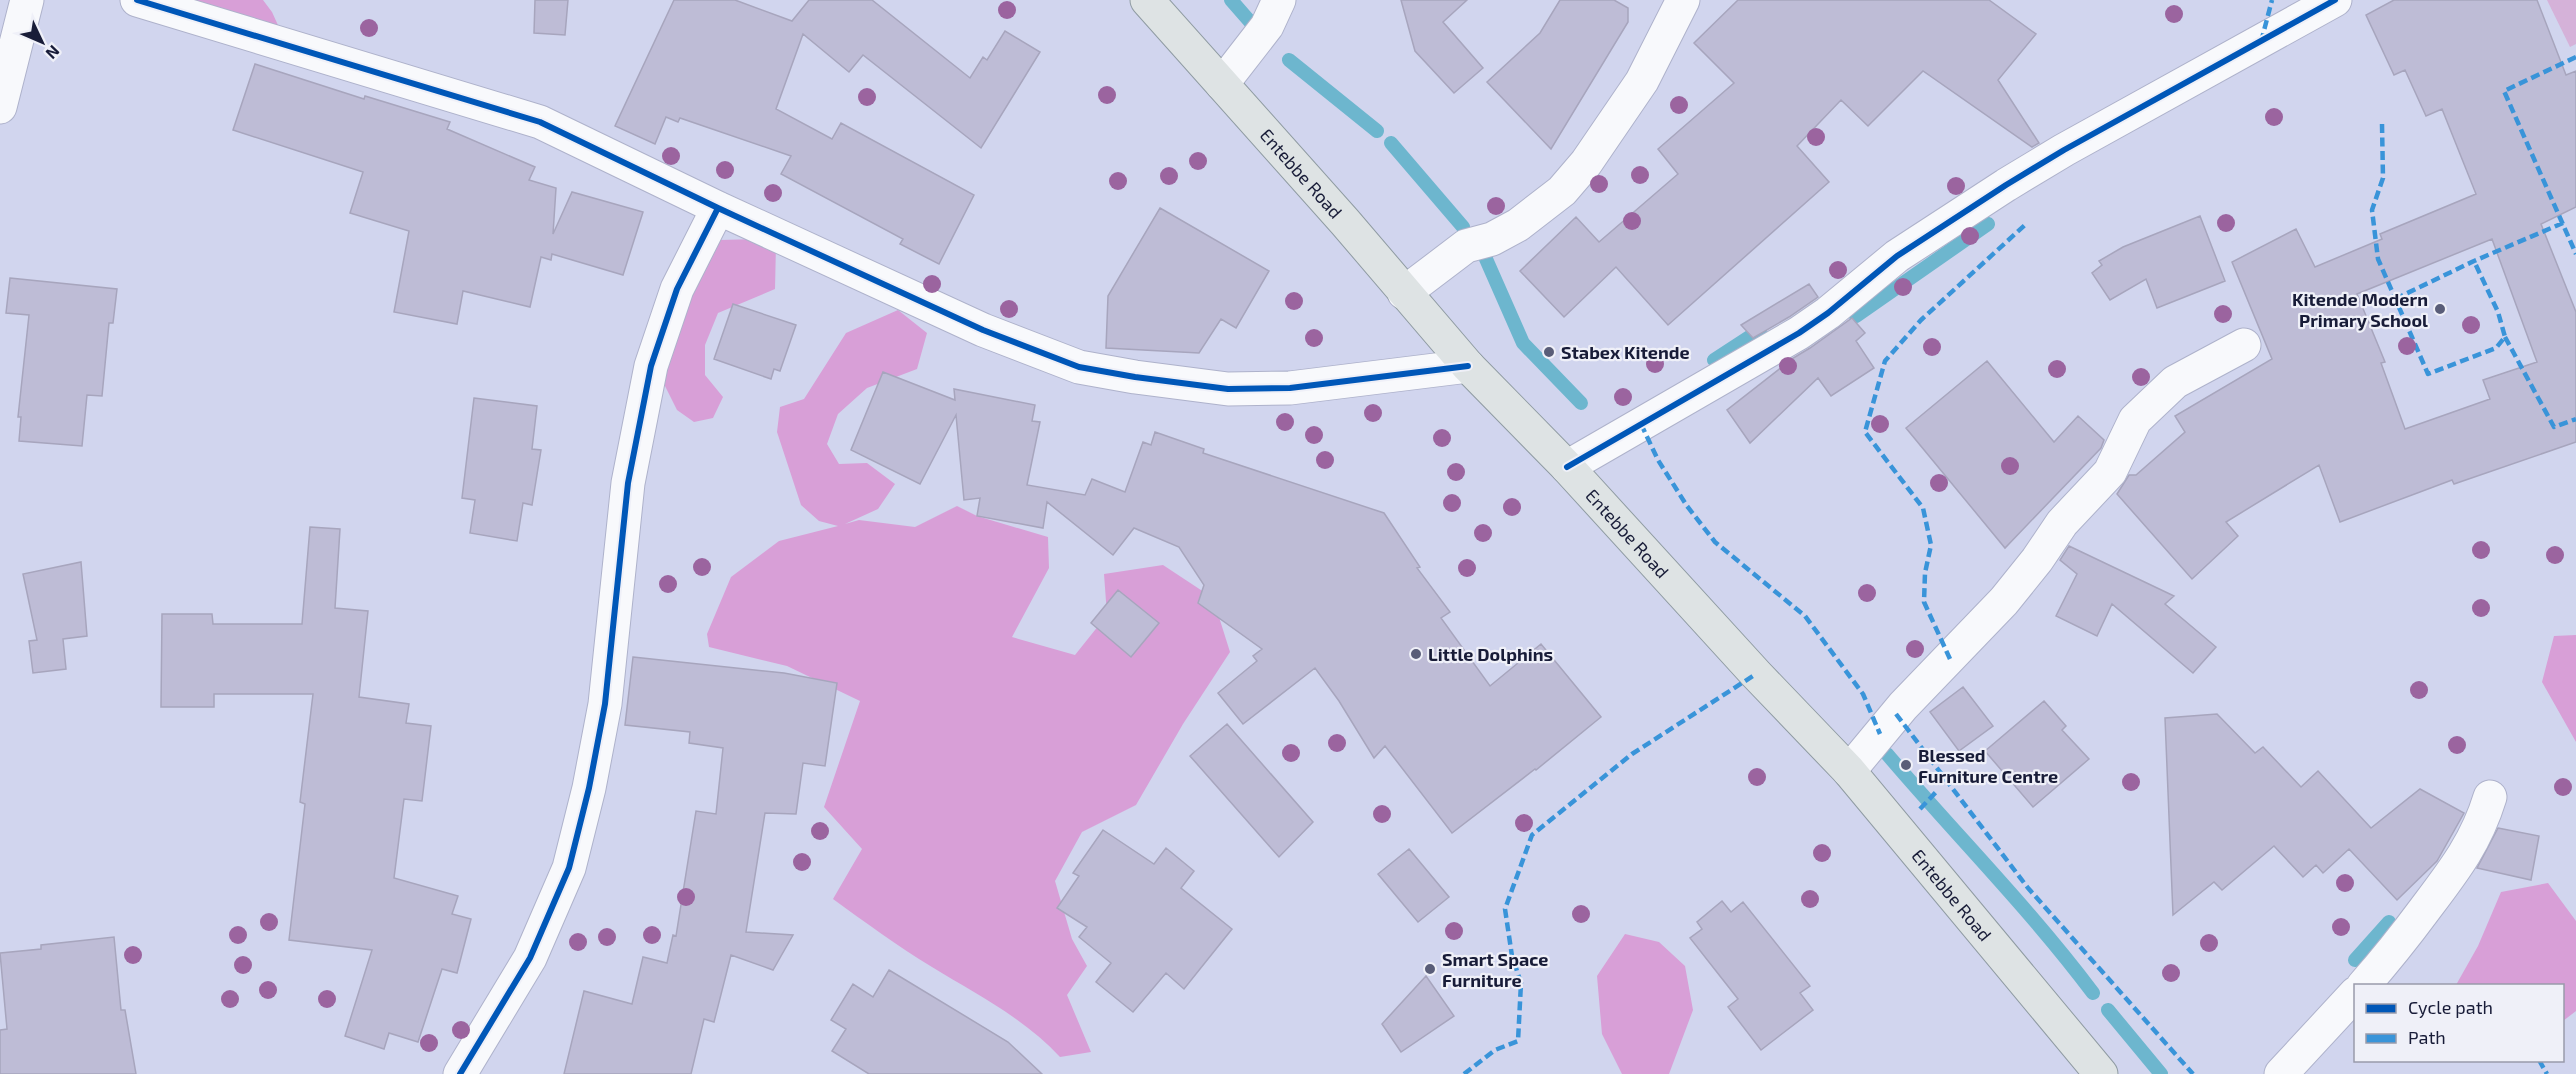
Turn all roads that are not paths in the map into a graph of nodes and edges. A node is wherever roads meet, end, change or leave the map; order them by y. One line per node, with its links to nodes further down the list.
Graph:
1 (27, 0): 8 (street)
2 (137, 0): 9 (street)
3 (1148, 0): 7 (main road, Entebbe Road)
4 (1279, 0): 7 (street)
5 (1683, 0): 10 (street)
6 (2335, 0): 13 (street)
7 (1222, 84): 10 (main road, Entebbe Road)
8 (0, 108)
9 (718, 208): 12 (street); 18 (street)
10 (1404, 293): 12 (main road, Entebbe Road)
11 (2244, 345): 14 (street)
12 (1468, 366): 13 (main road, Entebbe Road)
13 (1568, 467): 14 (main road, Entebbe Road)
14 (1849, 771): 19 (main road, Entebbe Road)
15 (2490, 797): 16 (street)
16 (2365, 984)
17 (2354, 994): 20 (street)
18 (460, 1074)
19 (2101, 1074)
20 (2281, 1074)

